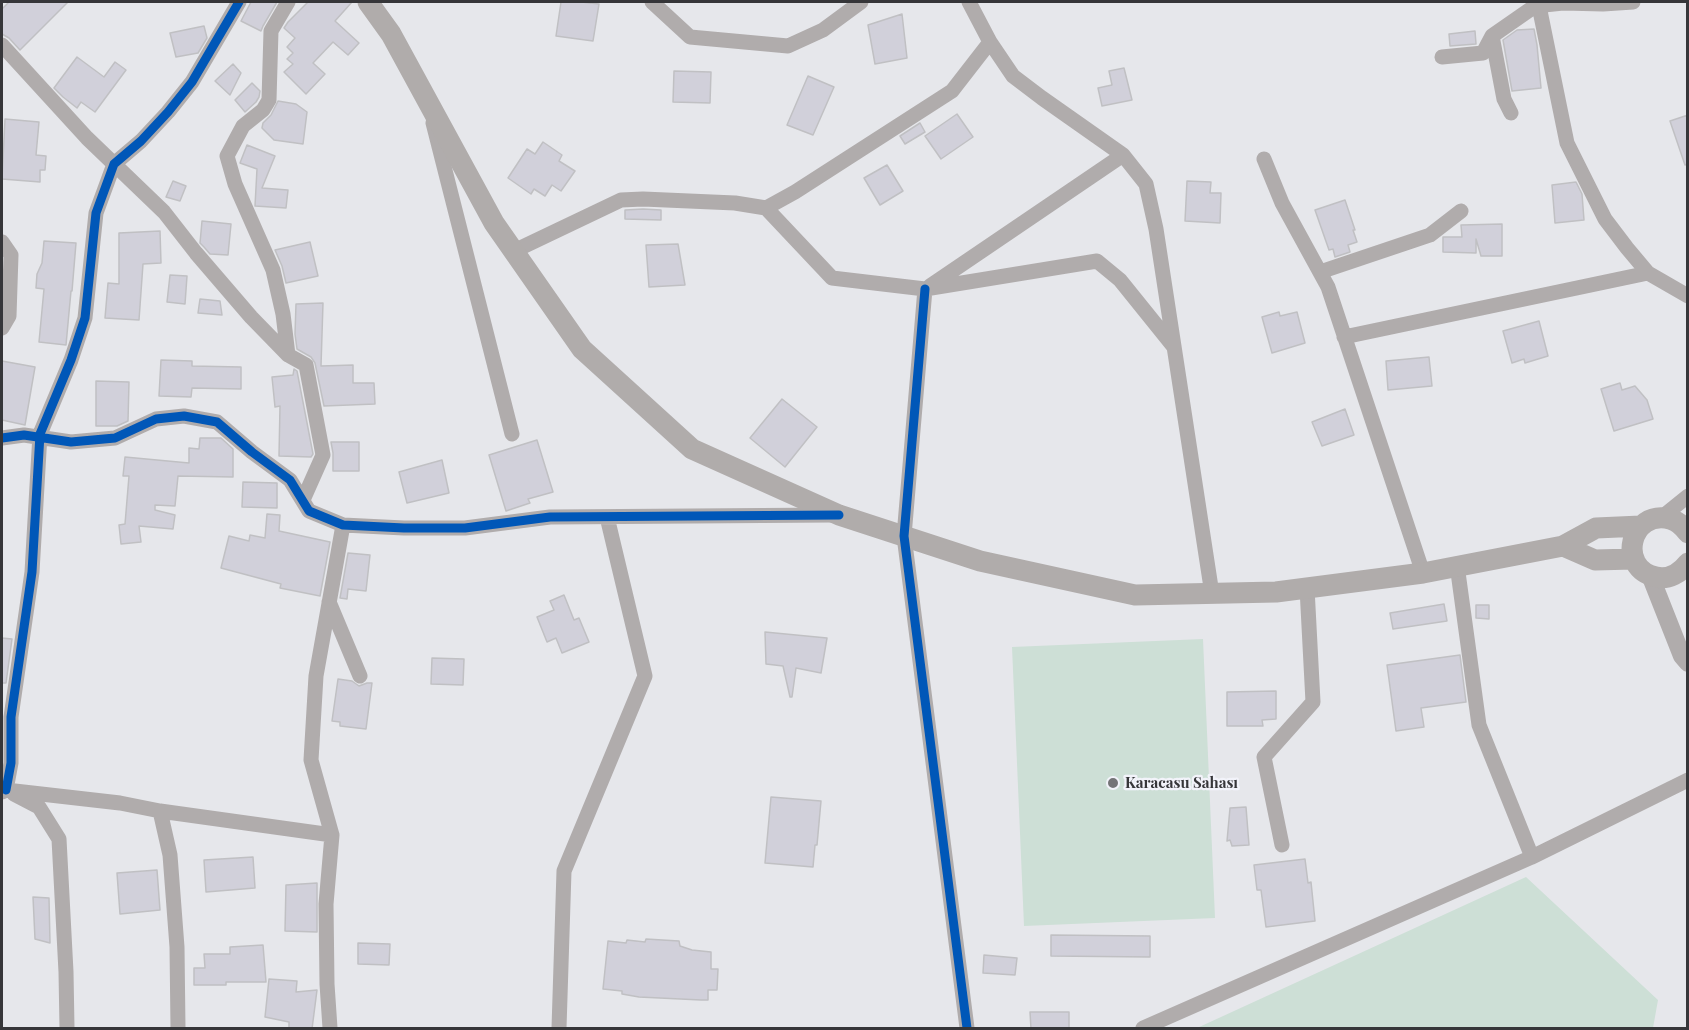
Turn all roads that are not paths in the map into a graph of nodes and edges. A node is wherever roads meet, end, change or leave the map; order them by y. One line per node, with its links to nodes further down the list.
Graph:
1 (239, 2): 17 (street)
2 (288, 2): 29 (street)
3 (368, 2): 13 (main road)
4 (652, 2): 5 (street)
5 (861, 2)
6 (969, 2): 10 (street)
7 (1633, 2): 8 (street)
8 (1539, 6): 9 (street); 23 (street)
9 (1492, 36): 12 (street); 14 (street)
10 (990, 42): 15 (street); 18 (street)
11 (2, 45): 17 (street)
12 (1442, 57)
13 (428, 103): 21 (main road); 30 (street)
14 (1511, 113)
15 (1123, 155): 24 (street); 28 (street)
16 (1264, 159): 22 (street)
17 (114, 164): 29 (street); 31 (street)
18 (766, 208): 21 (street); 24 (street)
19 (1461, 211): 22 (street)
20 (2, 242): 26 (street)
21 (514, 251): 35 (main road)
22 (1320, 272): 27 (street)
23 (1648, 273): 25 (street); 27 (street)
24 (925, 289): 28 (street); 41 (street)
25 (1688, 296)
26 (2, 328)
27 (1344, 337): 46 (street)
28 (1174, 348): 49 (street)
29 (288, 355): 34 (street)
30 (512, 434)
31 (40, 437): 32 (street); 34 (street); 54 (street)
32 (2, 438)
33 (1688, 496): 37 (street)
34 (303, 500): 38 (street)
35 (839, 515): 36 (street); 41 (main road)
36 (607, 517): 38 (street); 62 (street)
37 (1662, 518): 39 (main road); 40 (main road)
38 (343, 525): 50 (street)
39 (1641, 526): 42 (main road); 43 (main road)
40 (1688, 533)
41 (904, 536): 49 (main road); 63 (street)
42 (1563, 546): 43 (main road); 45 (main road)
43 (1634, 559): 47 (main road)
44 (1688, 563): 47 (main road)
45 (1457, 565): 46 (main road); 58 (street)
46 (1423, 573): 48 (main road)
47 (1650, 575): 51 (street)
48 (1307, 588): 49 (main road); 57 (street)
49 (1212, 594)
50 (329, 602): 52 (street); 56 (street)
51 (1688, 663)
52 (360, 676)
53 (1688, 780): 58 (street)
54 (4, 791): 55 (street); 59 (street)
55 (160, 811): 56 (street); 60 (street)
56 (332, 835): 61 (street)
57 (1282, 845)
58 (1532, 856): 64 (street)
59 (67, 1029)
60 (178, 1029)
61 (330, 1029)
62 (559, 1029)
63 (967, 1029)
64 (1143, 1029)

